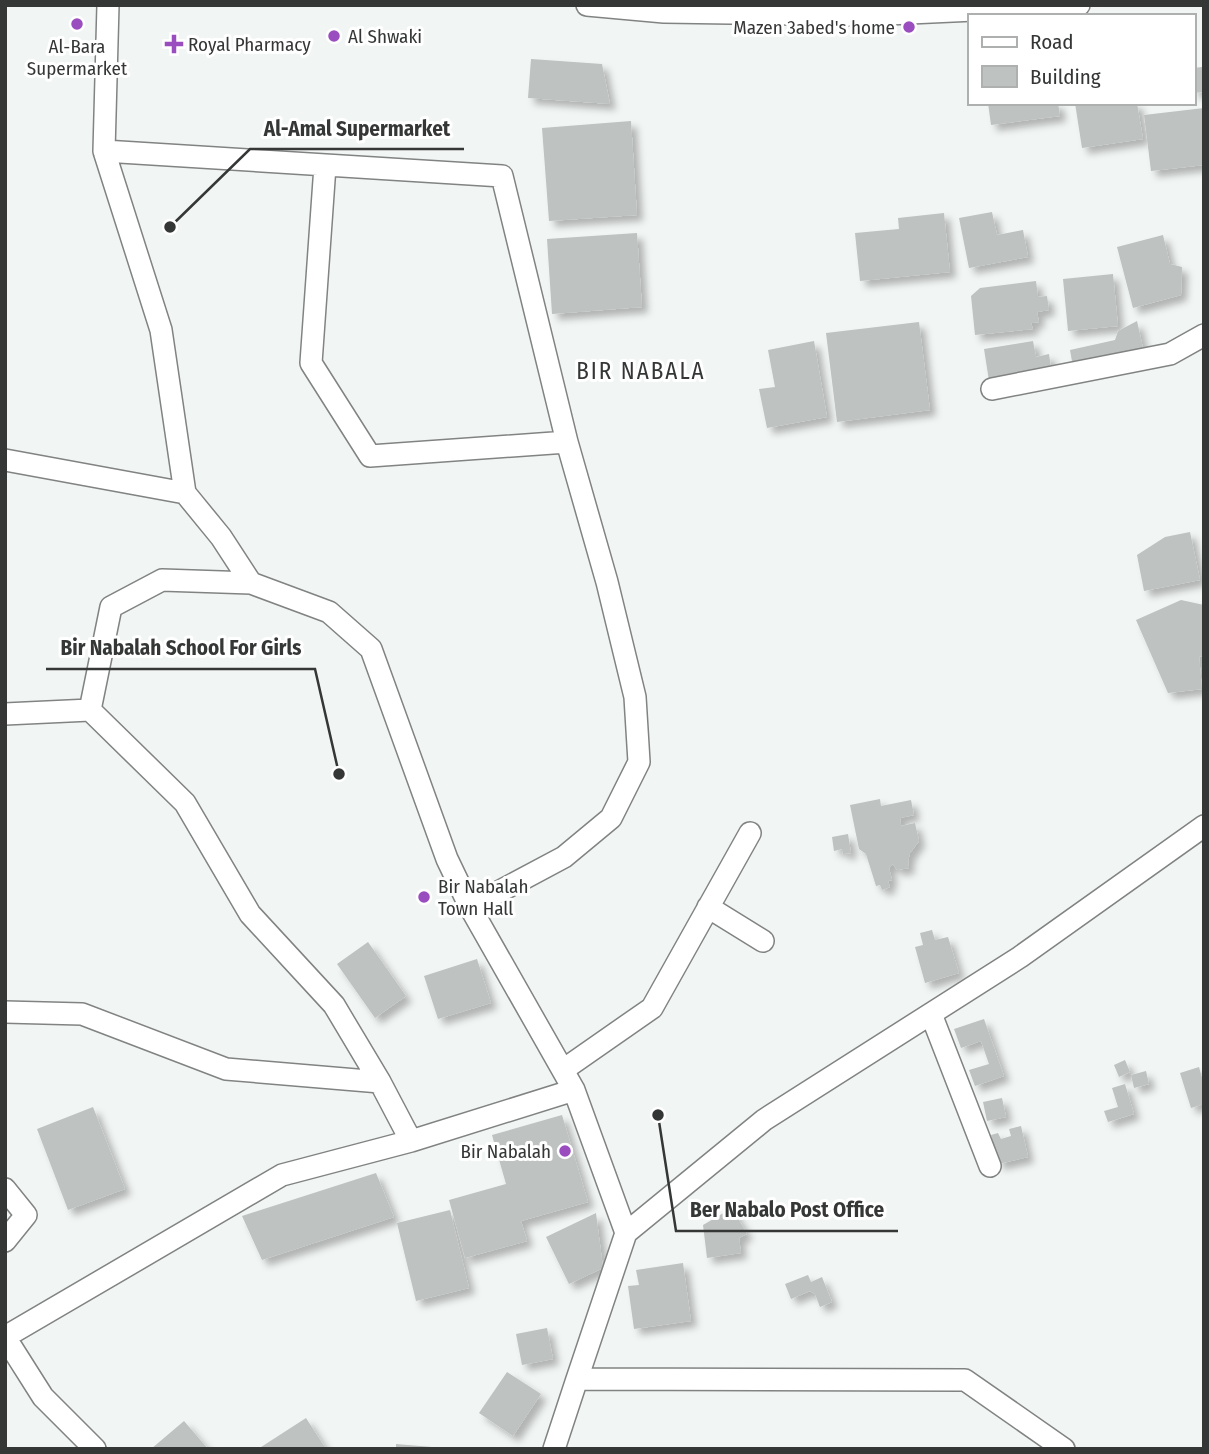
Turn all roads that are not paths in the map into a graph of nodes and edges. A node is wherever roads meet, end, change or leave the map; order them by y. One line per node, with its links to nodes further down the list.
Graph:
1 (108, 5): 4 (street)
2 (587, 5): 3 (street)
3 (1079, 5)
4 (104, 151): 5 (street); 10 (street)
5 (326, 166): 8 (street); 8 (street)
6 (1204, 335): 7 (street)
7 (992, 389)
8 (567, 442): 16 (street)
9 (5, 460): 10 (street)
10 (185, 493): 11 (street)
11 (251, 583): 12 (street); 16 (street)
12 (90, 710): 13 (street); 22 (street)
13 (5, 714)
14 (1204, 826): 20 (street)
15 (750, 833): 17 (street)
16 (470, 907): 21 (street)
17 (708, 907): 18 (street); 21 (street)
18 (763, 941)
19 (5, 1012): 22 (street)
20 (930, 1014): 25 (street); 27 (street)
21 (563, 1070): 23 (street)
22 (380, 1082): 24 (street)
23 (574, 1090): 24 (street); 27 (street)
24 (411, 1141): 29 (street)
25 (990, 1166)
26 (5, 1189): 28 (street)
27 (626, 1233): 30 (street)
28 (5, 1241)
29 (5, 1337): 31 (street)
30 (577, 1380): 32 (street); 33 (street)
31 (95, 1449)
32 (554, 1449)
33 (1064, 1449)

